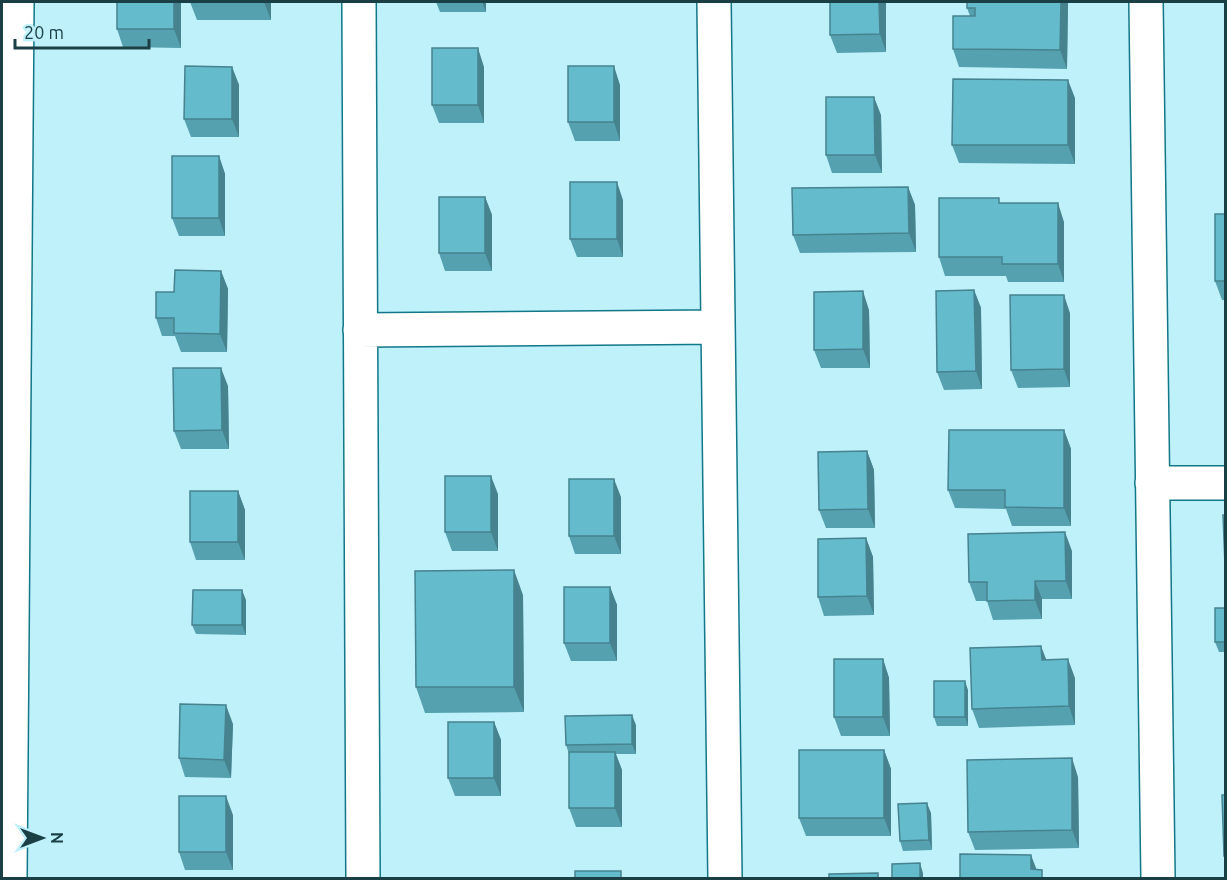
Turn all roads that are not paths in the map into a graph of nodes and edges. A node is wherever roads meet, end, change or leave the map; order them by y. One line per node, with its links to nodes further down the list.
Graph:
1 (17, 2): 9 (street)
2 (359, 2): 6 (street)
3 (714, 2): 5 (street)
4 (1146, 2): 7 (street)
5 (718, 327): 6 (street); 11 (street)
6 (360, 330): 10 (street)
7 (1152, 483): 8 (street); 12 (street)
8 (1226, 483)
9 (10, 879)
10 (363, 879)
11 (725, 879)
12 (1158, 879)

